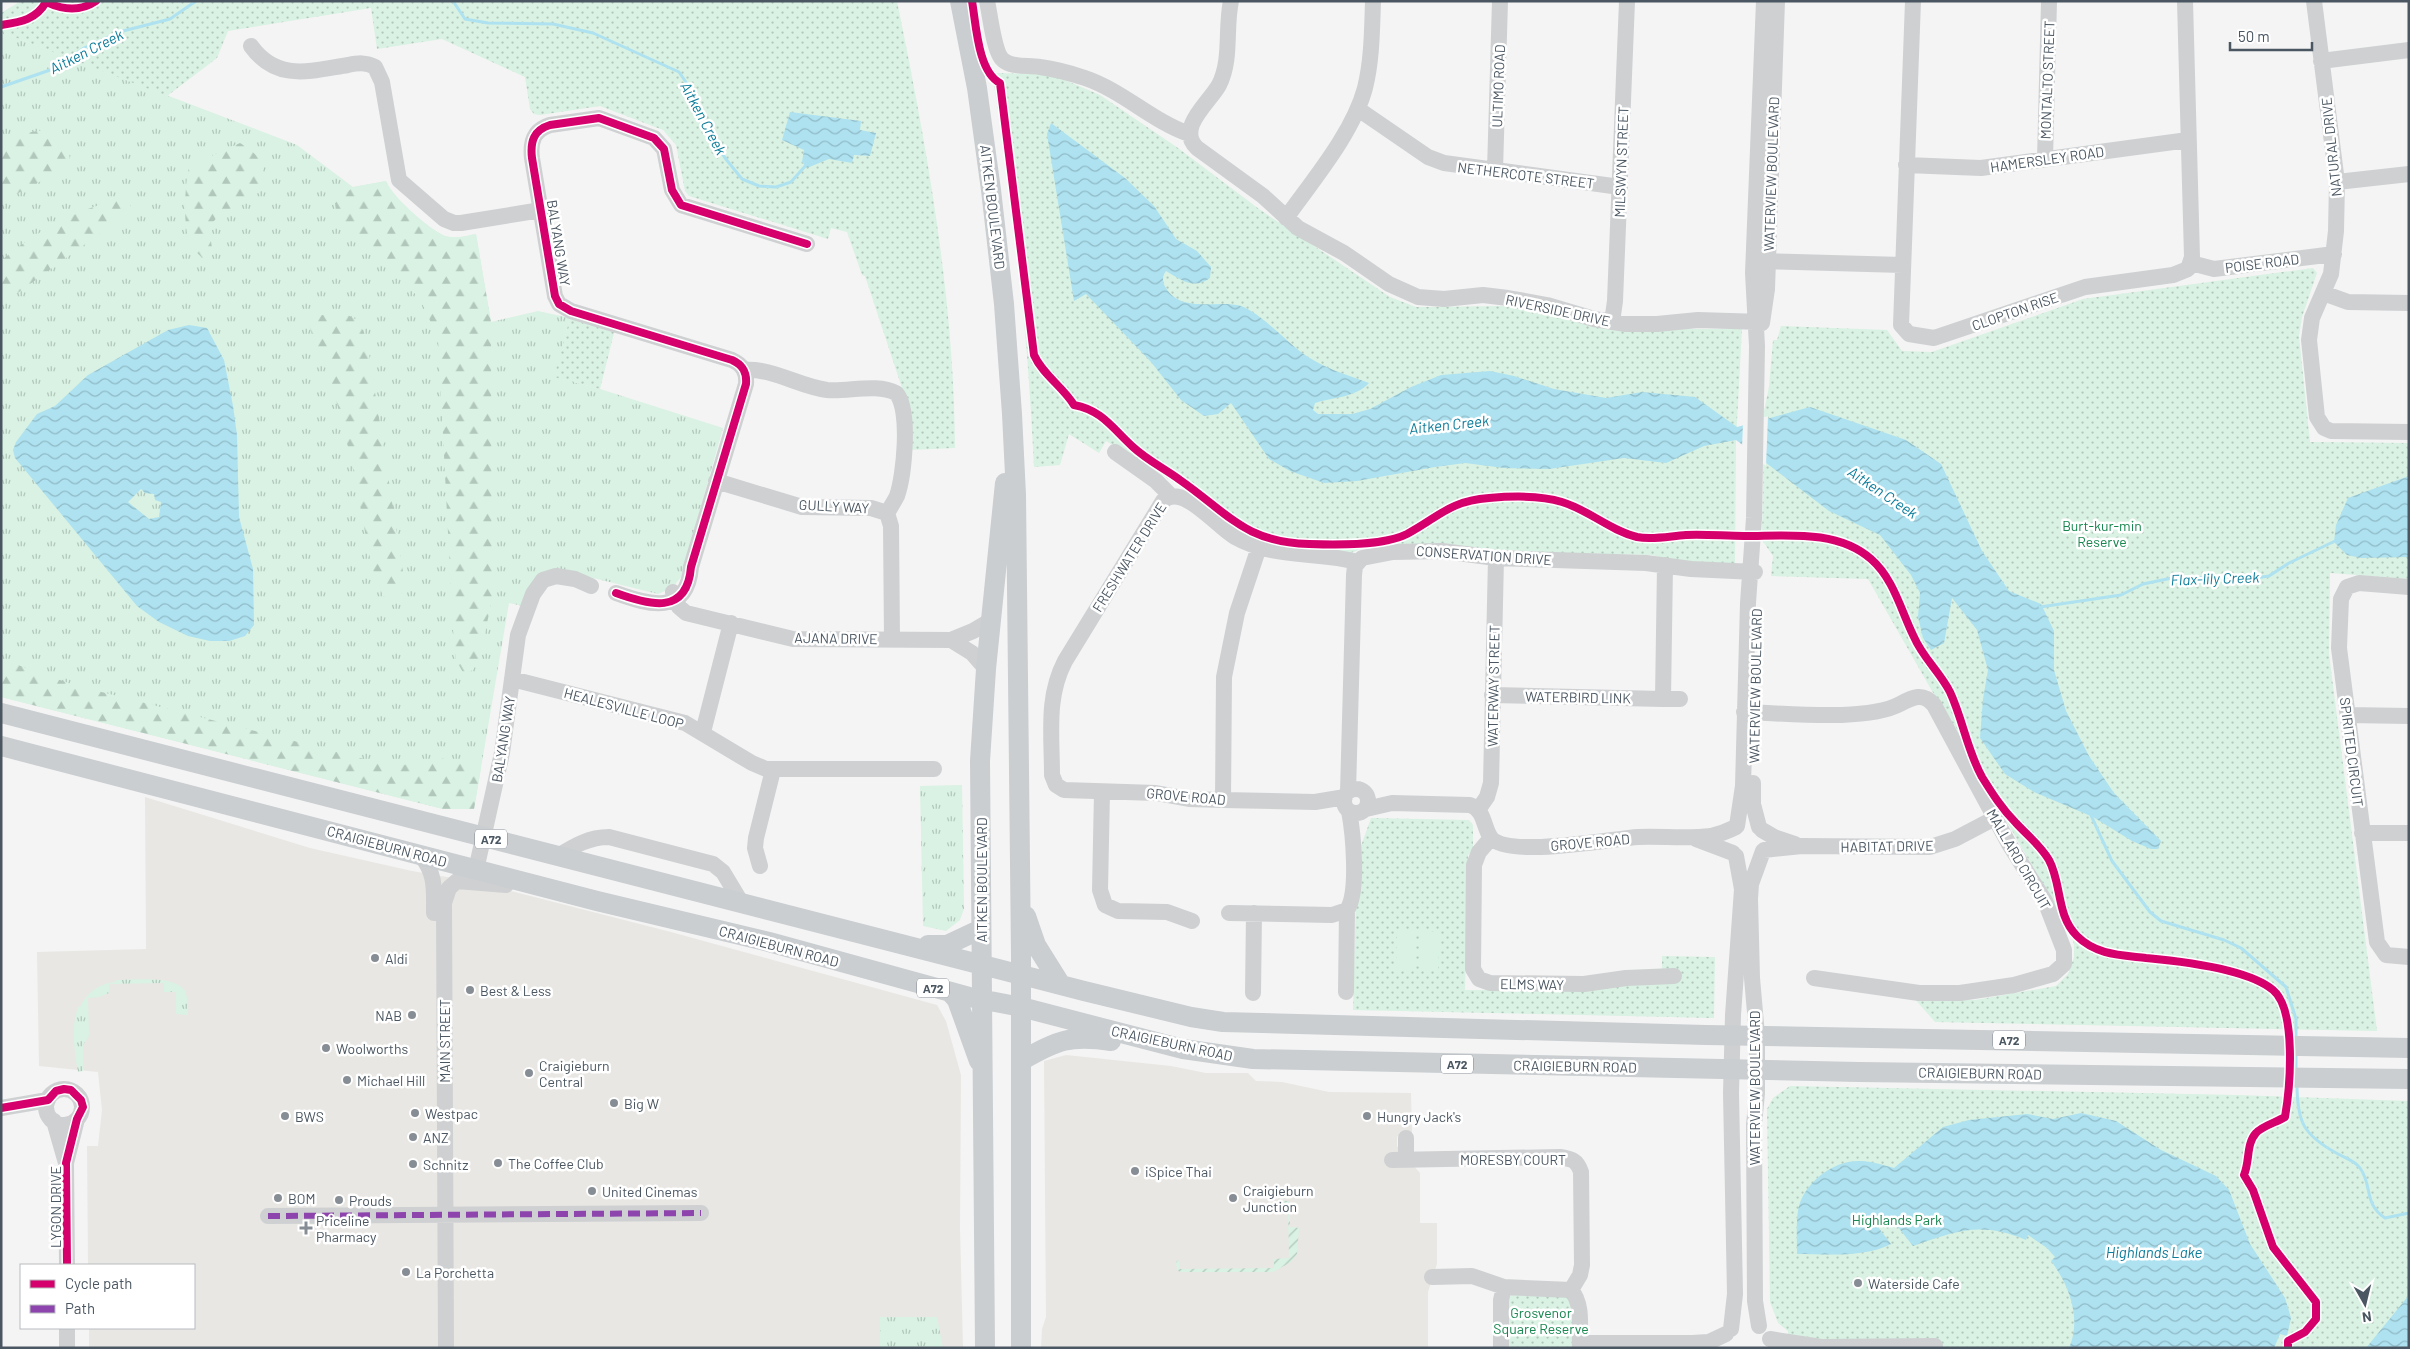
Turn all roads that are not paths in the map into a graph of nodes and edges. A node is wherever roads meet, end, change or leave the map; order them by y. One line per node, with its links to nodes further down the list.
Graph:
1 (960, 1): 38 (main road, AITKEN BOULEVARD)
2 (988, 1): 18 (street)
3 (1373, 1): 17 (street)
4 (1500, 1): 22 (street, ULTIMO ROAD)
5 (1627, 1): 25 (street, MILSWYN STREET)
6 (1764, 1): 16 (street, WATERVIEW BOULEVARD)
7 (1777, 1): 16 (street, WATERVIEW BOULEVARD)
8 (1913, 1): 21 (street, CLOPTON RISE)
9 (2049, 1): 20 (street, MONTALTO STREET)
10 (2185, 1): 19 (street)
11 (2314, 1): 15 (street, NATURAL DRIVE)
12 (1229, 5): 18 (street)
13 (251, 46): 26 (street)
14 (2409, 50): 15 (street)
15 (2321, 61): 24 (street, NATURAL DRIVE)
16 (1767, 105): 30 (street, WATERVIEW BOULEVARD)
17 (1358, 109): 22 (street, NETHERCOTE STREET); 27 (street)
18 (1189, 134): 27 (street, RIVERSIDE DRIVE)
19 (2188, 140): 20 (street, HAMERSLEY ROAD); 31 (street)
20 (2045, 159): 21 (street, HAMERSLEY ROAD)
21 (1906, 165): 32 (street, CLOPTON RISE)
22 (1495, 170): 25 (street, NETHERCOTE STREET)
23 (2409, 174): 24 (street)
24 (2337, 182): 29 (street, NATURAL DRIVE)
25 (1620, 187): 35 (street, MILSWYN STREET)
26 (541, 210): 28 (street, BALYANG WAY); 37 (street, BALYANG WAY)
27 (1286, 218): 35 (street, RIVERSIDE DRIVE)
28 (804, 238)
29 (2334, 254): 31 (street, POISE ROAD); 33 (street, NATURAL DRIVE)
30 (1761, 261): 32 (street); 36 (street, WATERVIEW BOULEVARD)
31 (2191, 263): 32 (street, CLOPTON RISE)
32 (1903, 265)
33 (2323, 293): 34 (street); 39 (street, NATURAL DRIVE)
34 (2409, 303)
35 (1612, 322): 36 (street, RIVERSIDE DRIVE)
36 (1759, 322): 48 (street, WATERVIEW BOULEVARD)
37 (745, 375): 41 (street); 43 (street)
38 (1012, 414): 51 (main road, AITKEN BOULEVARD); 90 (main road, AITKEN BOULEVARD)
39 (2409, 432)
40 (1115, 452): 42 (street)
41 (716, 481): 43 (street, GULLY WAY); 50 (street)
42 (1170, 496): 44 (street, FRESHWATER DRIVE); 68 (street, FRESHWATER DRIVE)
43 (887, 513): 53 (street, GULLY WAY)
44 (1259, 547): 46 (street, FRESHWATER DRIVE); 70 (street)
45 (1496, 558): 46 (street, CONSERVATION DRIVE); 47 (street, CONSERVATION DRIVE); 57 (street, WATERWAY STREET)
46 (1358, 562): 71 (street)
47 (1666, 565): 48 (street, CONSERVATION DRIVE); 58 (street)
48 (1753, 572): 60 (street, WATERVIEW BOULEVARD)
49 (2409, 587): 62 (street, SPIRITED CIRCUIT)
50 (676, 596): 52 (street, AJANA DRIVE); 56 (street, BALYANG WAY)
51 (990, 621): 54 (street, AJANA DRIVE); 55 (main road, AITKEN BOULEVARD)
52 (731, 623): 53 (street, AJANA DRIVE); 64 (street)
53 (892, 638): 54 (street, AJANA DRIVE)
54 (950, 640): 55 (street, AJANA DRIVE)
55 (986, 669): 95 (main road, AITKEN BOULEVARD)
56 (512, 679): 64 (street, HEALESVILLE LOOP); 78 (street, BALYANG WAY)
57 (1492, 696): 58 (street, WATERBIRD LINK); 72 (street, WATERWAY STREET)
58 (1663, 699): 59 (street, WATERBIRD LINK)
59 (1680, 699)
60 (1750, 712): 73 (street, MALLARD CIRCUIT); 74 (street, WATERVIEW BOULEVARD); 75 (street, WATERVIEW BOULEVARD)
61 (1, 714): 78 (main road, A72)
62 (2348, 716): 63 (street); 76 (street, SPIRITED CIRCUIT)
63 (2409, 716)
64 (703, 732): 67 (street, HEALESVILLE LOOP)
65 (5, 747): 84 (main road, CRAIGIEBURN ROAD / A72)
66 (934, 769): 67 (street, HEALESVILLE LOOP)
67 (773, 770): 86 (street)
68 (1056, 785): 69 (street, GROVE ROAD)
69 (1102, 792): 70 (street, GROVE ROAD); 94 (street)
70 (1223, 800): 71 (street, GROVE ROAD)
71 (1356, 802): 72 (street, GROVE ROAD); 91 (street)
72 (1478, 810): 79 (street)
73 (1995, 818): 81 (street, HABITAT DRIVE); 101 (street, MALLARD CIRCUIT)
74 (1736, 826): 75 (street); 80 (street, GROVE ROAD); 83 (street)
75 (1760, 828): 81 (street, HABITAT DRIVE); 82 (street)
76 (2362, 833): 77 (street); 97 (street, SPIRITED CIRCUIT)
77 (2409, 834)
78 (484, 837): 85 (main road, A72); 87 (street, BALYANG WAY)
79 (1490, 838): 80 (street, GROVE ROAD); 100 (street, ELMS WAY)
80 (1691, 838): 83 (street, GROVE ROAD)
81 (1802, 846): 82 (street, HABITAT DRIVE)
82 (1763, 851): 83 (street); 109 (street, WATERVIEW BOULEVARD)
83 (1735, 855): 108 (street, WATERVIEW BOULEVARD)
84 (421, 856): 87 (main road, CRAIGIEBURN ROAD / A72); 124 (street, MAIN STREET)
85 (558, 856): 89 (main road, A72); 89 (street)
86 (760, 866)
87 (476, 870): 88 (main road, CRAIGIEBURN ROAD / A72)
88 (597, 901): 103 (main road, CRAIGIEBURN ROAD / A72); 124 (street, MAIN STREET)
89 (740, 902): 96 (main road, A72)
90 (1020, 903): 99 (main road, AITKEN BOULEVARD); 102 (main road)
91 (1347, 910): 93 (street); 104 (street)
92 (1230, 913): 93 (street)
93 (1254, 913): 105 (street)
94 (1192, 920)
95 (981, 929): 96 (main road); 98 (main road, AITKEN BOULEVARD)
96 (911, 946): 98 (main road, A72)
97 (2409, 957)
98 (982, 964): 99 (main road, A72); 106 (main road, AITKEN BOULEVARD)
99 (1021, 974): 102 (main road, A72); 107 (main road, AITKEN BOULEVARD)
100 (1674, 976)
101 (1814, 978)
102 (1061, 985): 108 (main road, A72)
103 (950, 992): 106 (main road, CRAIGIEBURN ROAD / A72); 114 (main road)
104 (1346, 992)
105 (1253, 993)
106 (982, 998): 107 (main road, CRAIGIEBURN ROAD / A72); 114 (main road, AITKEN BOULEVARD)
107 (1021, 1007): 111 (main road, CRAIGIEBURN ROAD / A72); 112 (main road, AITKEN BOULEVARD)
108 (1733, 1034): 109 (main road, A72); 113 (street, WATERVIEW BOULEVARD)
109 (1756, 1035): 110 (main road, A72); 115 (street, WATERVIEW BOULEVARD)
110 (2409, 1048)
111 (1183, 1049): 112 (main road); 113 (main road, CRAIGIEBURN ROAD / A72)
112 (1021, 1061): 142 (main road, AITKEN BOULEVARD)
113 (1732, 1069): 115 (main road, CRAIGIEBURN ROAD / A72); 132 (street, WATERVIEW BOULEVARD)
114 (982, 1070): 141 (main road, AITKEN BOULEVARD)
115 (1756, 1070): 116 (main road, CRAIGIEBURN ROAD / A72); 130 (street, WATERVIEW BOULEVARD)
116 (2409, 1079)
117 (48, 1100): 118 (street); 119 (street); 120 (street)
118 (2, 1108): 119 (street)
119 (52, 1119): 120 (street); 122 (street, LYGON DRIVE)
120 (77, 1119): 122 (street, LYGON DRIVE)
121 (1406, 1138): 129 (street, MORESBY COURT)
122 (66, 1163): 126 (street, LYGON DRIVE)
123 (700, 1213): 124 (street)
124 (441, 1215): 125 (street); 139 (street, MAIN STREET); 140 (street, MAIN STREET)
125 (268, 1216)
126 (67, 1264)
127 (1432, 1277): 128 (street)
128 (1504, 1287): 129 (street); 143 (street)
129 (1571, 1290): 134 (street)
130 (1758, 1326): 132 (street); 133 (street)
131 (67, 1329): 138 (street)
132 (1726, 1337): 135 (street)
133 (1771, 1343): 137 (street)
134 (1580, 1345): 135 (street)
135 (1668, 1345)
136 (1935, 1346): 137 (street)
137 (1819, 1347)
138 (67, 1348)
139 (438, 1348)
140 (446, 1348)
141 (984, 1348)
142 (1021, 1348)
143 (1501, 1348)

